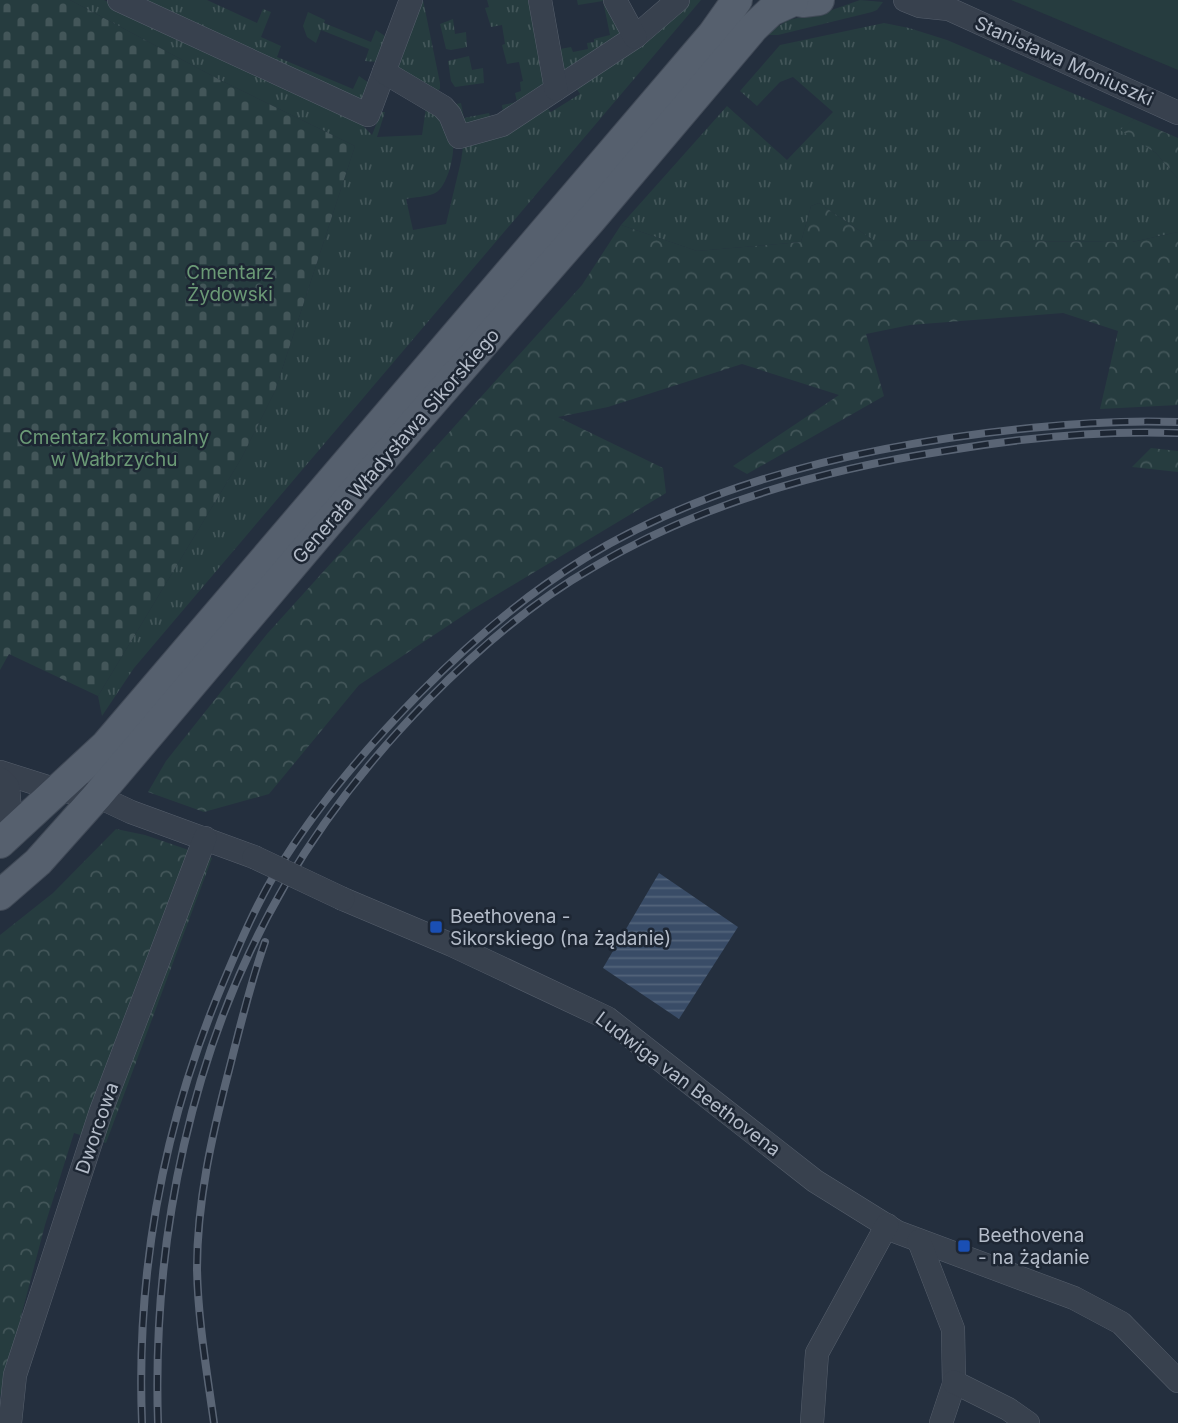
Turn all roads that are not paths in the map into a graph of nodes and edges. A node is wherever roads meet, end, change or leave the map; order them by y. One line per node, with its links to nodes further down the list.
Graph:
1 (119, 0): 12 (street)
2 (411, 0): 12 (street)
3 (540, 0): 13 (street)
4 (615, 0): 11 (street)
5 (678, 0): 11 (street)
6 (737, 0): 17 (main road, Generała Władysława Sikorskiego)
7 (792, 0): 8 (main road); 18 (main road, Generała Władysława Sikorskiego)
8 (819, 0)
9 (905, 0): 10 (street, Stanisława Moniuszki)
10 (945, 5): 14 (street, Stanisława Moniuszki)
11 (635, 37): 13 (street)
12 (384, 72): 13 (street)
13 (556, 89)
14 (1178, 113)
15 (0, 772): 17 (street, Ludwiga van Beethovena)
16 (0, 779): 19 (street)
17 (57, 790): 18 (street, Ludwiga van Beethovena); 21 (main road, Generała Władysława Sikorskiego)
18 (97, 796): 20 (street, Ludwiga van Beethovena); 22 (main road, Generała Władysława Sikorskiego)
19 (0, 838)
20 (205, 838): 23 (street, Ludwiga van Beethovena, bridge); 28 (street, Dworcowa)
21 (0, 843)
22 (0, 895)
23 (887, 1225): 24 (street, Ludwiga van Beethovena); 29 (street)
24 (919, 1241): 25 (street, Ludwiga van Beethovena); 26 (street)
25 (1178, 1381)
26 (954, 1382): 27 (street); 30 (street)
27 (1025, 1422)
28 (10, 1423)
29 (812, 1423)
30 (941, 1423)

